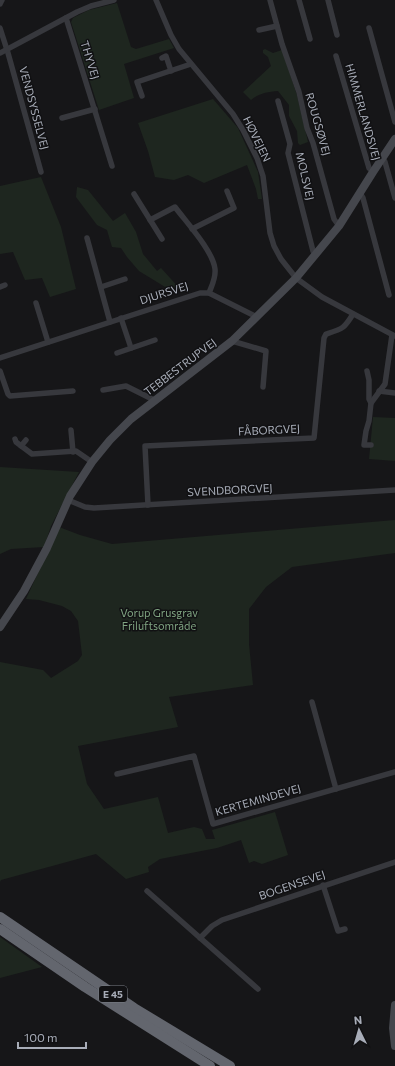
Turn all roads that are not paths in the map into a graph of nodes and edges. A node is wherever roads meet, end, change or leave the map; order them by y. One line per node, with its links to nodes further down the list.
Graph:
1 (2, 0): 7 (street)
2 (114, 0): 8 (street)
3 (156, 0): 19 (street, HØVEJEN)
4 (270, 0): 9 (street, ROUGSØVEJ)
5 (299, 0): 14 (street)
6 (328, 0): 13 (street)
7 (0, 4)
8 (66, 18): 15 (street); 23 (street, THYVEJ)
9 (277, 26): 12 (street); 36 (street, ROUGSØVEJ)
10 (0, 28): 15 (street, VENDSYSSELVEJ)
11 (369, 28): 25 (street)
12 (259, 30)
13 (337, 35)
14 (310, 39)
15 (7, 50): 16 (street); 29 (street, VENDSYSSELVEJ)
16 (0, 53)
17 (336, 56): 30 (street, HIMMERLANDSVEJ)
18 (162, 58): 20 (street)
19 (191, 64): 20 (street); 41 (street, HØVEJEN)
20 (171, 71): 21 (street)
21 (142, 96)
22 (278, 101): 40 (street, MOLSVEJ)
23 (94, 109): 24 (street); 28 (street, THYVEJ)
24 (62, 118)
25 (395, 122)
26 (395, 138): 27 (street, TEBBESTRUPVEJ)
27 (382, 157): 30 (street, TEBBESTRUPVEJ); 34 (street)
28 (112, 166)
29 (41, 172)
30 (372, 172): 32 (street, TEBBESTRUPVEJ)
31 (227, 191): 37 (street)
32 (360, 192): 36 (street, TEBBESTRUPVEJ); 45 (street)
33 (134, 194): 35 (street)
34 (395, 198)
35 (150, 220): 37 (street); 39 (street)
36 (340, 226): 40 (street, TEBBESTRUPVEJ)
37 (192, 229): 44 (street)
38 (86, 238): 43 (street)
39 (162, 239)
40 (316, 255): 41 (street, TEBBESTRUPVEJ)
41 (296, 278): 47 (street, HØVEJEN); 48 (street, TEBBESTRUPVEJ)
42 (125, 279): 43 (street)
43 (101, 287): 50 (street)
44 (209, 293): 48 (street); 49 (street, DJURSVEJ)
45 (389, 295)
46 (36, 303): 54 (street)
47 (353, 314): 51 (street, HØVEJEN); 77 (street, FÅBORGVEJ)
48 (257, 317): 53 (street, TEBBESTRUPVEJ)
49 (121, 318): 50 (street, DJURSVEJ); 55 (street)
50 (110, 322): 54 (street, DJURSVEJ)
51 (393, 336): 62 (street)
52 (155, 340): 55 (street)
53 (232, 341): 61 (street); 66 (street, TEBBESTRUPVEJ)
54 (48, 342): 57 (street, DJURSVEJ)
55 (131, 348): 56 (street)
56 (117, 353)
57 (0, 358)
58 (0, 371): 64 (street)
59 (367, 371): 60 (street)
60 (370, 386): 62 (street); 67 (street)
61 (263, 388)
62 (381, 389): 65 (street); 67 (street)
63 (103, 390): 66 (street)
64 (73, 391)
65 (395, 393)
66 (154, 400): 74 (street, TEBBESTRUPVEJ)
67 (371, 403): 71 (street)
68 (71, 430): 73 (street)
69 (15, 439): 72 (street)
70 (26, 440): 72 (street)
71 (371, 445)
72 (21, 446): 73 (street)
73 (73, 452): 74 (street)
74 (92, 462): 76 (street, TEBBESTRUPVEJ)
75 (395, 490): 77 (street, SVENDBORGVEJ)
76 (68, 500): 77 (street, SVENDBORGVEJ); 78 (street, TEBBESTRUPVEJ)
77 (148, 505)
78 (0, 627)
79 (312, 702): 82 (street)
80 (395, 772): 82 (street, KERTEMINDEVEJ)
81 (117, 774): 82 (street, KERTEMINDEVEJ)
82 (336, 789)
83 (395, 862): 84 (street, BOGENSEVEJ)
84 (323, 885): 88 (street); 89 (street, BOGENSEVEJ)
85 (147, 891): 89 (street)
86 (0, 917): 94 (highway, E 45)
87 (0, 929): 93 (highway, E 45)
88 (345, 930)
89 (200, 938): 90 (street)
90 (258, 989)
91 (395, 1005): 92 (street)
92 (395, 1046)
93 (210, 1066)
94 (230, 1066)

